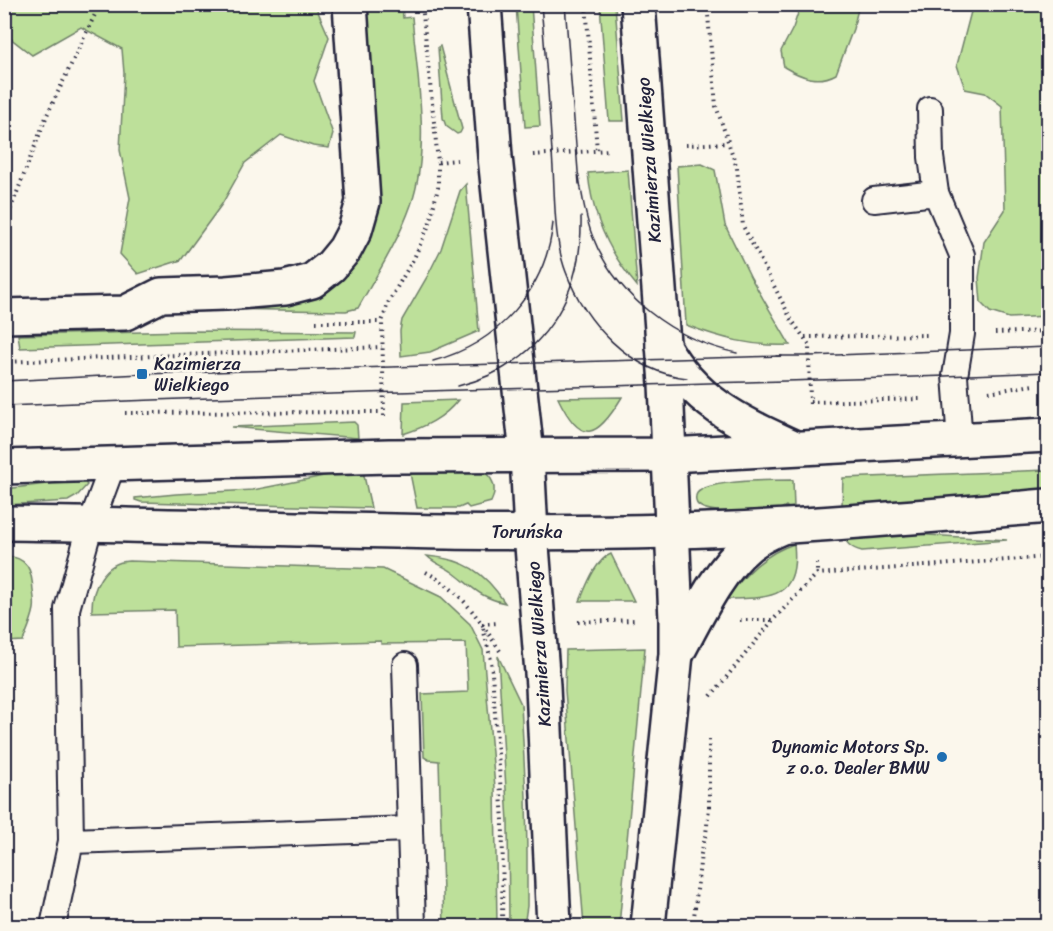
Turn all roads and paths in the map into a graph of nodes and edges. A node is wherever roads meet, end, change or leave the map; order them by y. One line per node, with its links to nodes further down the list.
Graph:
1 (100, 4): 18 (path)
2 (350, 4): 19 (street)
3 (422, 4): 15 (path)
4 (484, 4): 30 (street, Kazimierza Wielkiego)
5 (586, 4): 12 (path)
6 (638, 4): 20 (street, Kazimierza Wielkiego)
7 (707, 4): 9 (path)
8 (930, 109): 16 (lane)
9 (727, 143): 10 (path); 26 (path)
10 (678, 146)
11 (616, 150): 12 (path)
12 (597, 151): 13 (path)
13 (541, 154)
14 (464, 159): 15 (path)
15 (438, 162): 21 (path)
16 (936, 193): 17 (lane); 28 (lane)
17 (874, 200)
18 (4, 226)
19 (4, 316)
20 (663, 346): 29 (street); 31 (street, Kazimierza Wielkiego)
21 (382, 347): 22 (path); 23 (path)
22 (4, 362)
23 (383, 403)
24 (383, 412): 25 (path)
25 (125, 413)
26 (810, 416)
27 (1048, 435): 28 (street)
28 (960, 441): 29 (street)
29 (793, 447): 31 (street)
30 (527, 455): 31 (street); 32 (street); 39 (street, Kazimierza Wielkiego)
31 (669, 455): 38 (street, Kazimierza Wielkiego)
32 (113, 464): 33 (street); 36 (lane)
33 (4, 467)
34 (1048, 506): 37 (street, Toruńska)
35 (4, 523): 36 (street, Toruńska)
36 (91, 523): 39 (street, Toruńska); 53 (lane)
37 (784, 526): 38 (street, Toruńska); 46 (street)
38 (673, 531): 39 (street, Toruńska); 46 (street, Kazimierza Wielkiego)
39 (531, 533): 57 (street, Kazimierza Wielkiego)
40 (1048, 557): 44 (path)
41 (422, 570): 56 (path)
42 (638, 620): 45 (path)
43 (739, 620): 44 (path)
44 (773, 620): 48 (path)
45 (572, 622)
46 (676, 654): 50 (street, Kazimierza Wielkiego)
47 (405, 665): 52 (lane)
48 (713, 694): 49 (path); 50 (path)
49 (712, 704)
50 (668, 735): 58 (street, Kazimierza Wielkiego)
51 (709, 735): 59 (path)
52 (410, 829): 53 (lane); 55 (lane)
53 (71, 841): 54 (lane)
54 (53, 927)
55 (413, 927)
56 (502, 927)
57 (554, 927)
58 (648, 927)
59 (693, 927)

